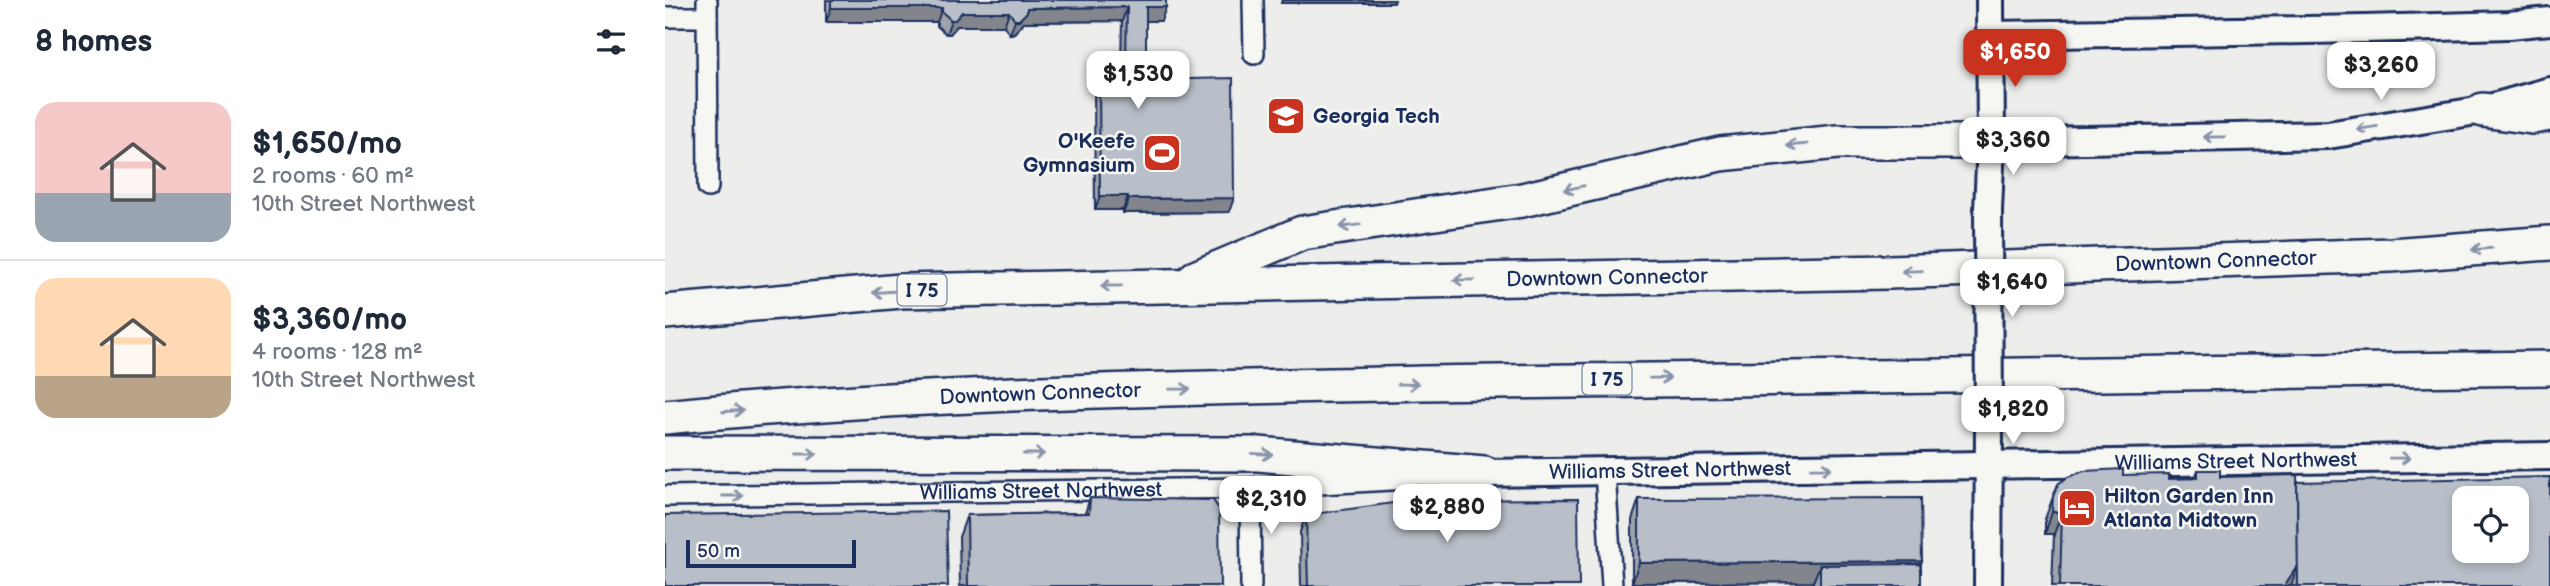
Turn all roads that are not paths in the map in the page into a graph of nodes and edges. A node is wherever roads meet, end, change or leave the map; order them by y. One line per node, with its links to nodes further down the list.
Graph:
1 (1253, 0): 7 (street)
2 (1990, 0): 6 (street)
3 (707, 8): 4 (street); 12 (street)
4 (665, 17)
5 (2550, 21): 6 (street)
6 (1991, 35): 11 (street)
7 (1254, 54)
8 (2550, 91): 9 (street)
9 (2483, 110): 10 (highway); 11 (street, one-way to 11)
10 (2550, 114)
11 (1991, 142): 14 (highway, one-way to 14); 20 (street, bridge)
12 (708, 187)
13 (2550, 243): 14 (highway, Downtown Connector / I 75, one-way to 14)
14 (1179, 285): 15 (highway, Downtown Connector / I 75, one-way to 15)
15 (665, 312)
16 (2550, 368): 17 (highway, Downtown Connector / I 75, one-way to 16)
17 (665, 417)
18 (665, 453): 22 (highway, one-way to 22)
19 (2550, 456): 20 (street, Williams Street Northwest, one-way to 19)
20 (1989, 464): 21 (street, Williams Street Northwest, one-way to 20); 27 (street)
21 (1605, 471): 22 (street, Williams Street Northwest); 26 (street)
22 (1484, 473): 23 (street, Williams Street Northwest)
23 (1250, 488): 24 (street, Williams Street Northwest, one-way to 23); 25 (street)
24 (665, 496)
25 (1251, 586)
26 (1612, 586)
27 (1988, 586)

